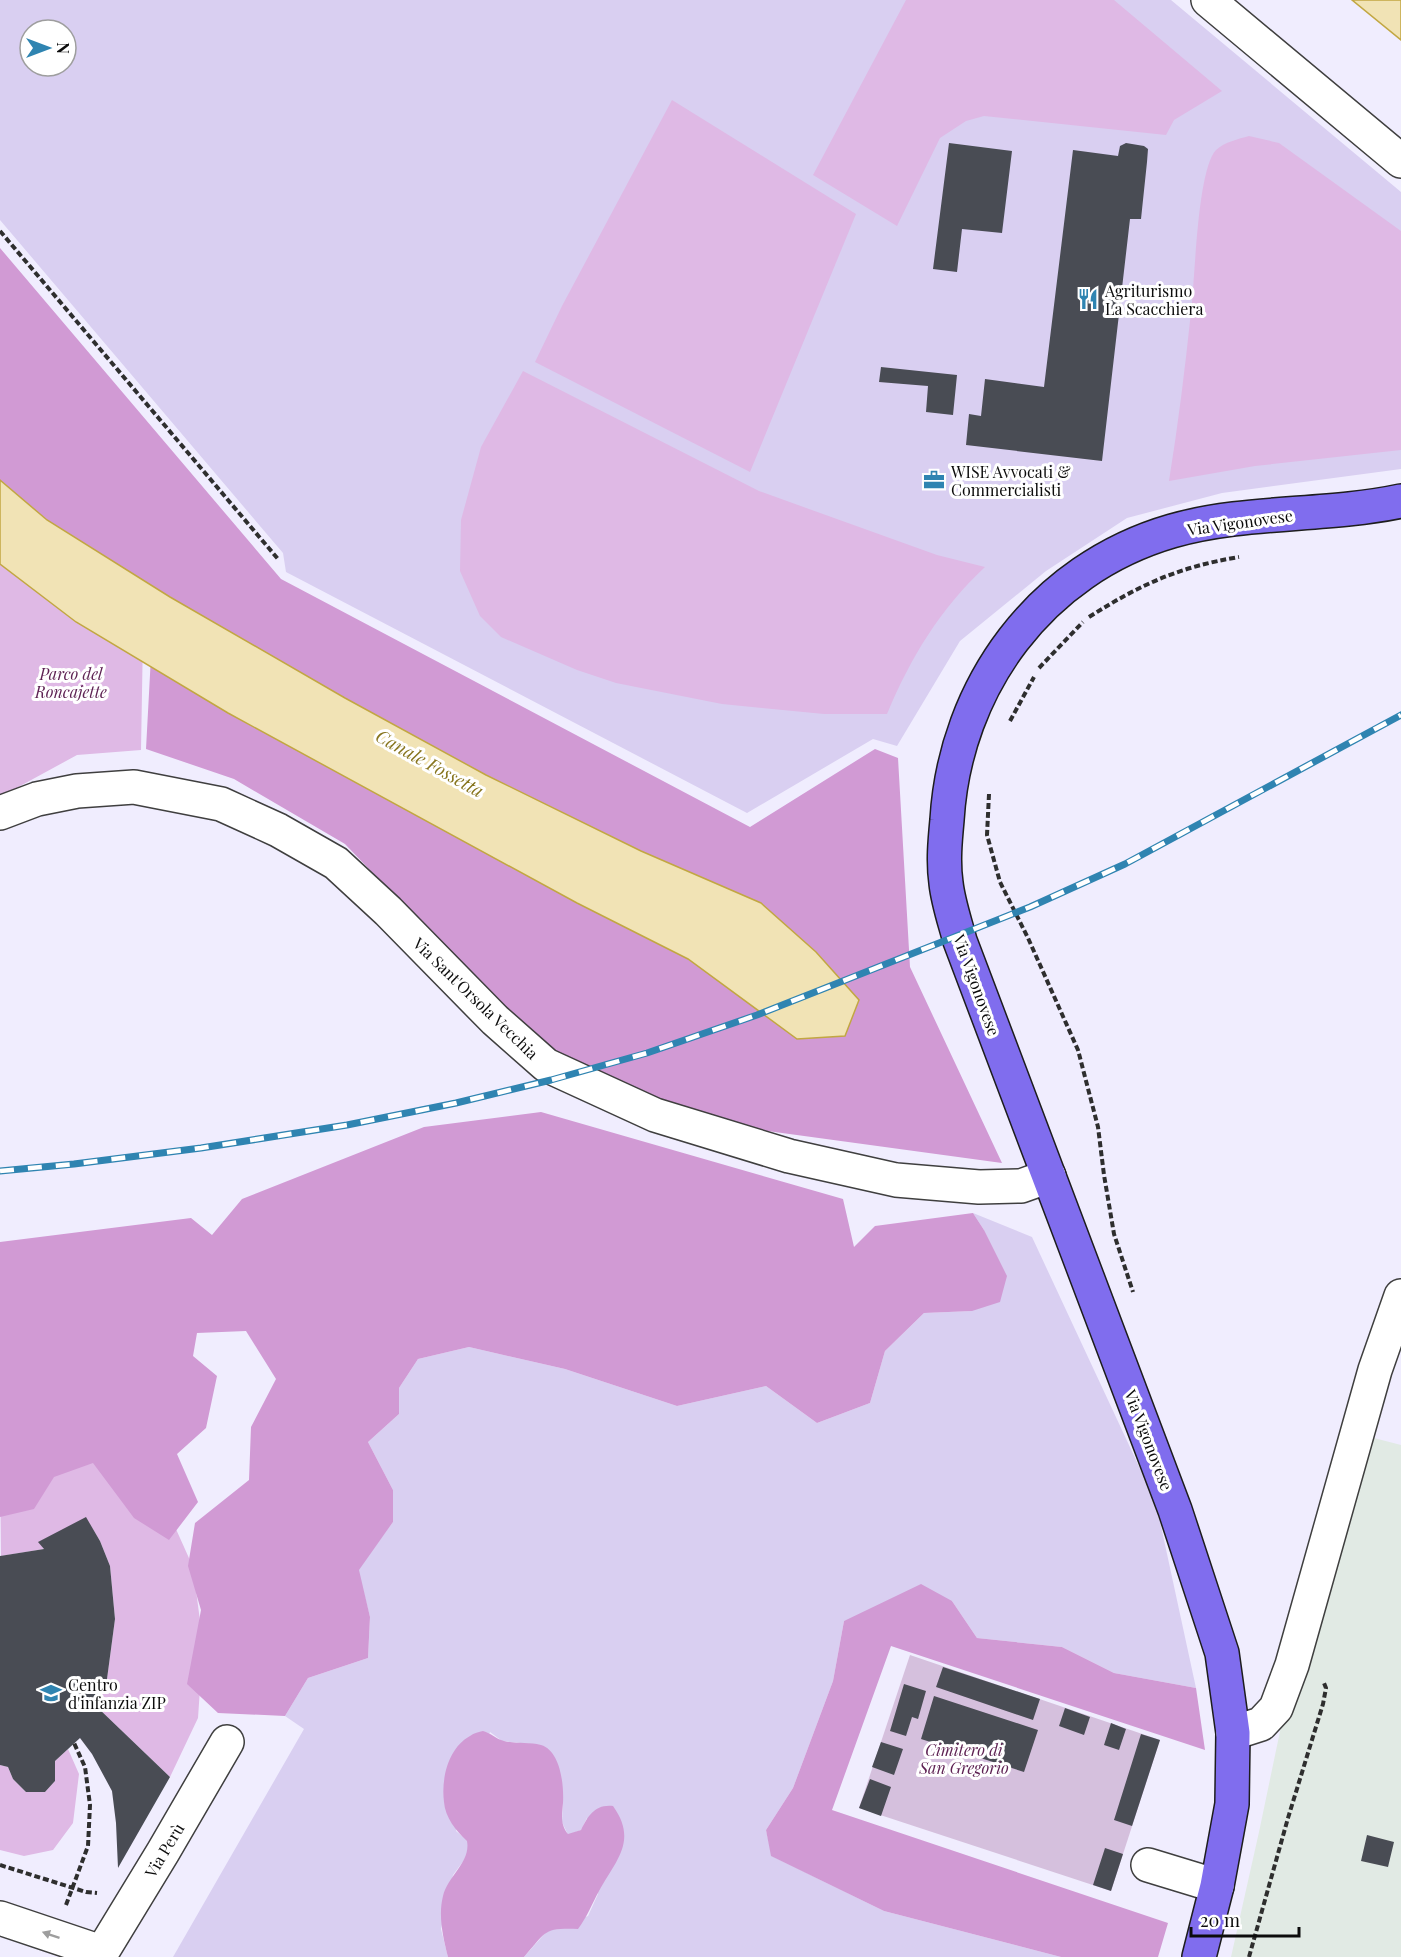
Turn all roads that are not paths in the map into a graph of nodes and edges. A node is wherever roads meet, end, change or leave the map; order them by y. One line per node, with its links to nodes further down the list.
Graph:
1 (1208, 0): 2 (street)
2 (1401, 161)
3 (1401, 501): 5 (main road, Via Vigonovese)
4 (0, 813): 5 (street, Via Sant'Orsola Vecchia)
5 (1049, 1176): 7 (main road, Via Vigonovese)
6 (1401, 1296): 7 (street)
7 (1233, 1733): 10 (main road, Via Vigonovese)
8 (227, 1742): 12 (street, Via Perù)
9 (1148, 1865): 10 (street)
10 (1217, 1886): 13 (main road, Via Vigonovese)
11 (0, 1918): 12 (street, one-way to 11)
12 (100, 1955)
13 (1199, 1957)

